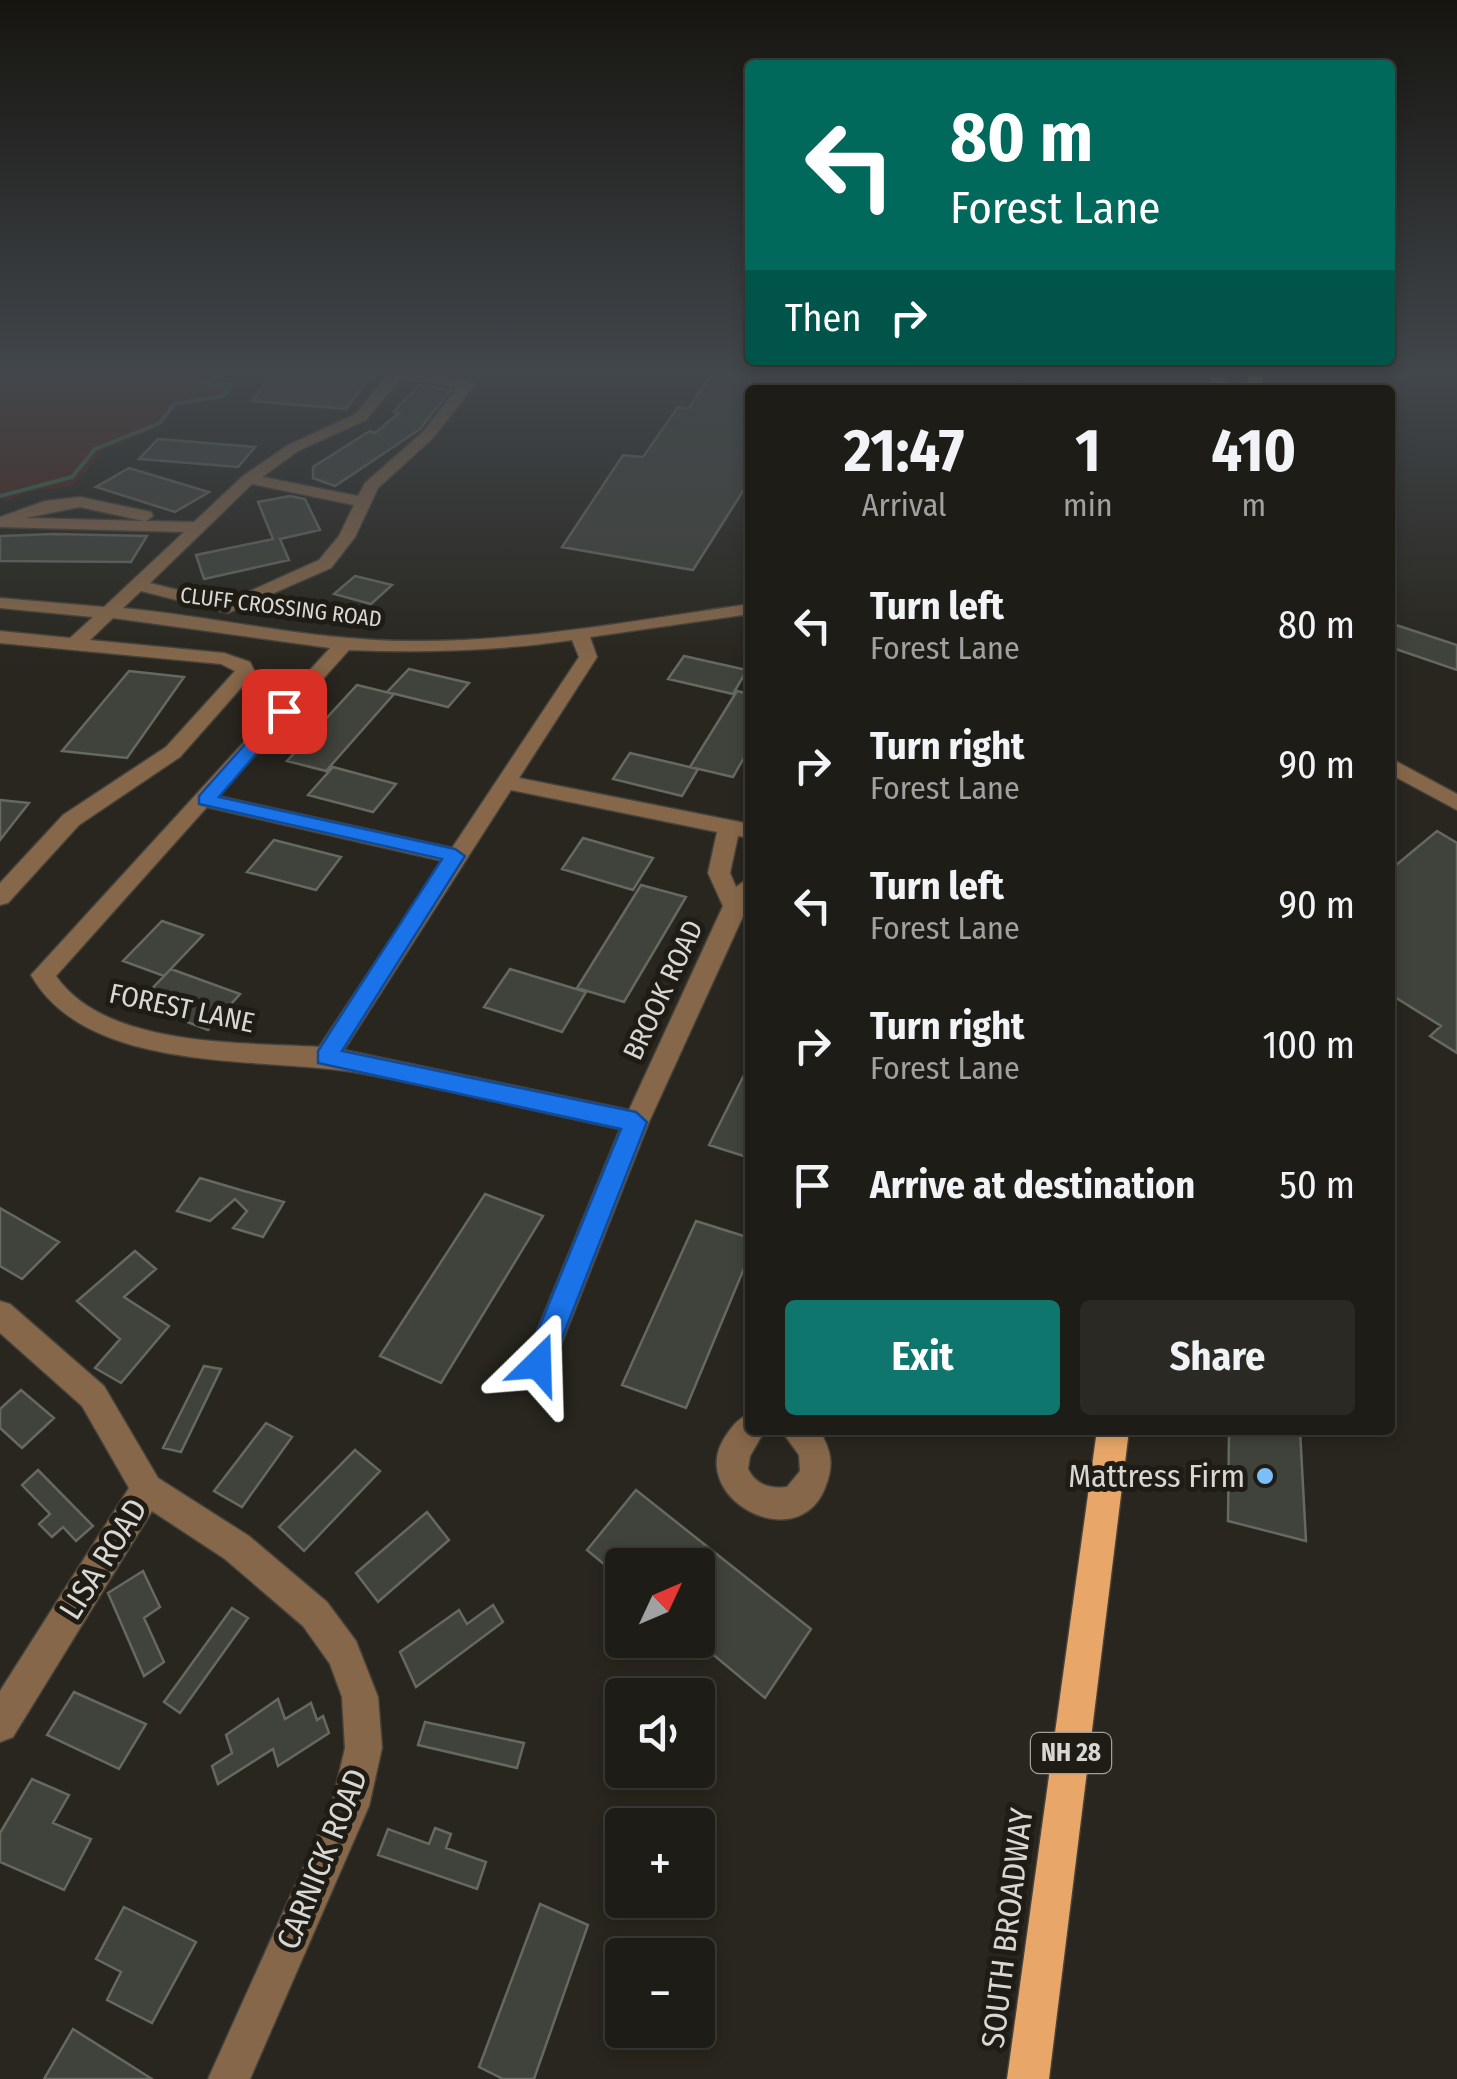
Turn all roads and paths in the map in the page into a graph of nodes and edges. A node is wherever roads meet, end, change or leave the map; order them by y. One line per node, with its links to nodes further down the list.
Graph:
1 (260, 471): 3 (street)
2 (387, 471): 4 (street)
3 (249, 479): 4 (street); 6 (street)
4 (361, 502): 7 (street)
5 (0, 522): 6 (street)
6 (190, 526): 7 (street)
7 (134, 584): 10 (street)
8 (0, 603): 10 (street, CLUFF CROSSING ROAD)
9 (745, 611): 11 (street, CLUFF CROSSING ROAD)
10 (104, 612): 13 (street); 14 (street, CLUFF CROSSING ROAD)
11 (576, 633): 14 (street, CLUFF CROSSING ROAD); 16 (street)
12 (0, 637): 13 (street)
13 (74, 644): 22 (street)
14 (344, 644): 17 (street, FOREST LANE)
15 (1395, 768): 18 (street)
16 (504, 782): 19 (street); 20 (street)
17 (206, 800): 20 (street); 24 (street, FOREST LANE)
18 (1457, 803)
19 (739, 829): 23 (street)
20 (455, 856): 24 (street)
21 (745, 892): 23 (street, BROOK ROAD)
22 (0, 898)
23 (734, 906): 25 (street, BROOK ROAD)
24 (326, 1057): 25 (street, FOREST LANE)
25 (636, 1122): 27 (street, BROOK ROAD)
26 (0, 1314): 31 (street, LISA ROAD)
27 (538, 1364)
28 (745, 1435): 29 (street)
29 (802, 1435)
30 (1112, 1435): 34 (main road, SOUTH BROADWAY / NH 28)
31 (147, 1488): 32 (street, LISA ROAD); 33 (street, CARNICK ROAD)
32 (0, 1724)
33 (230, 2079)
34 (1028, 2079)

